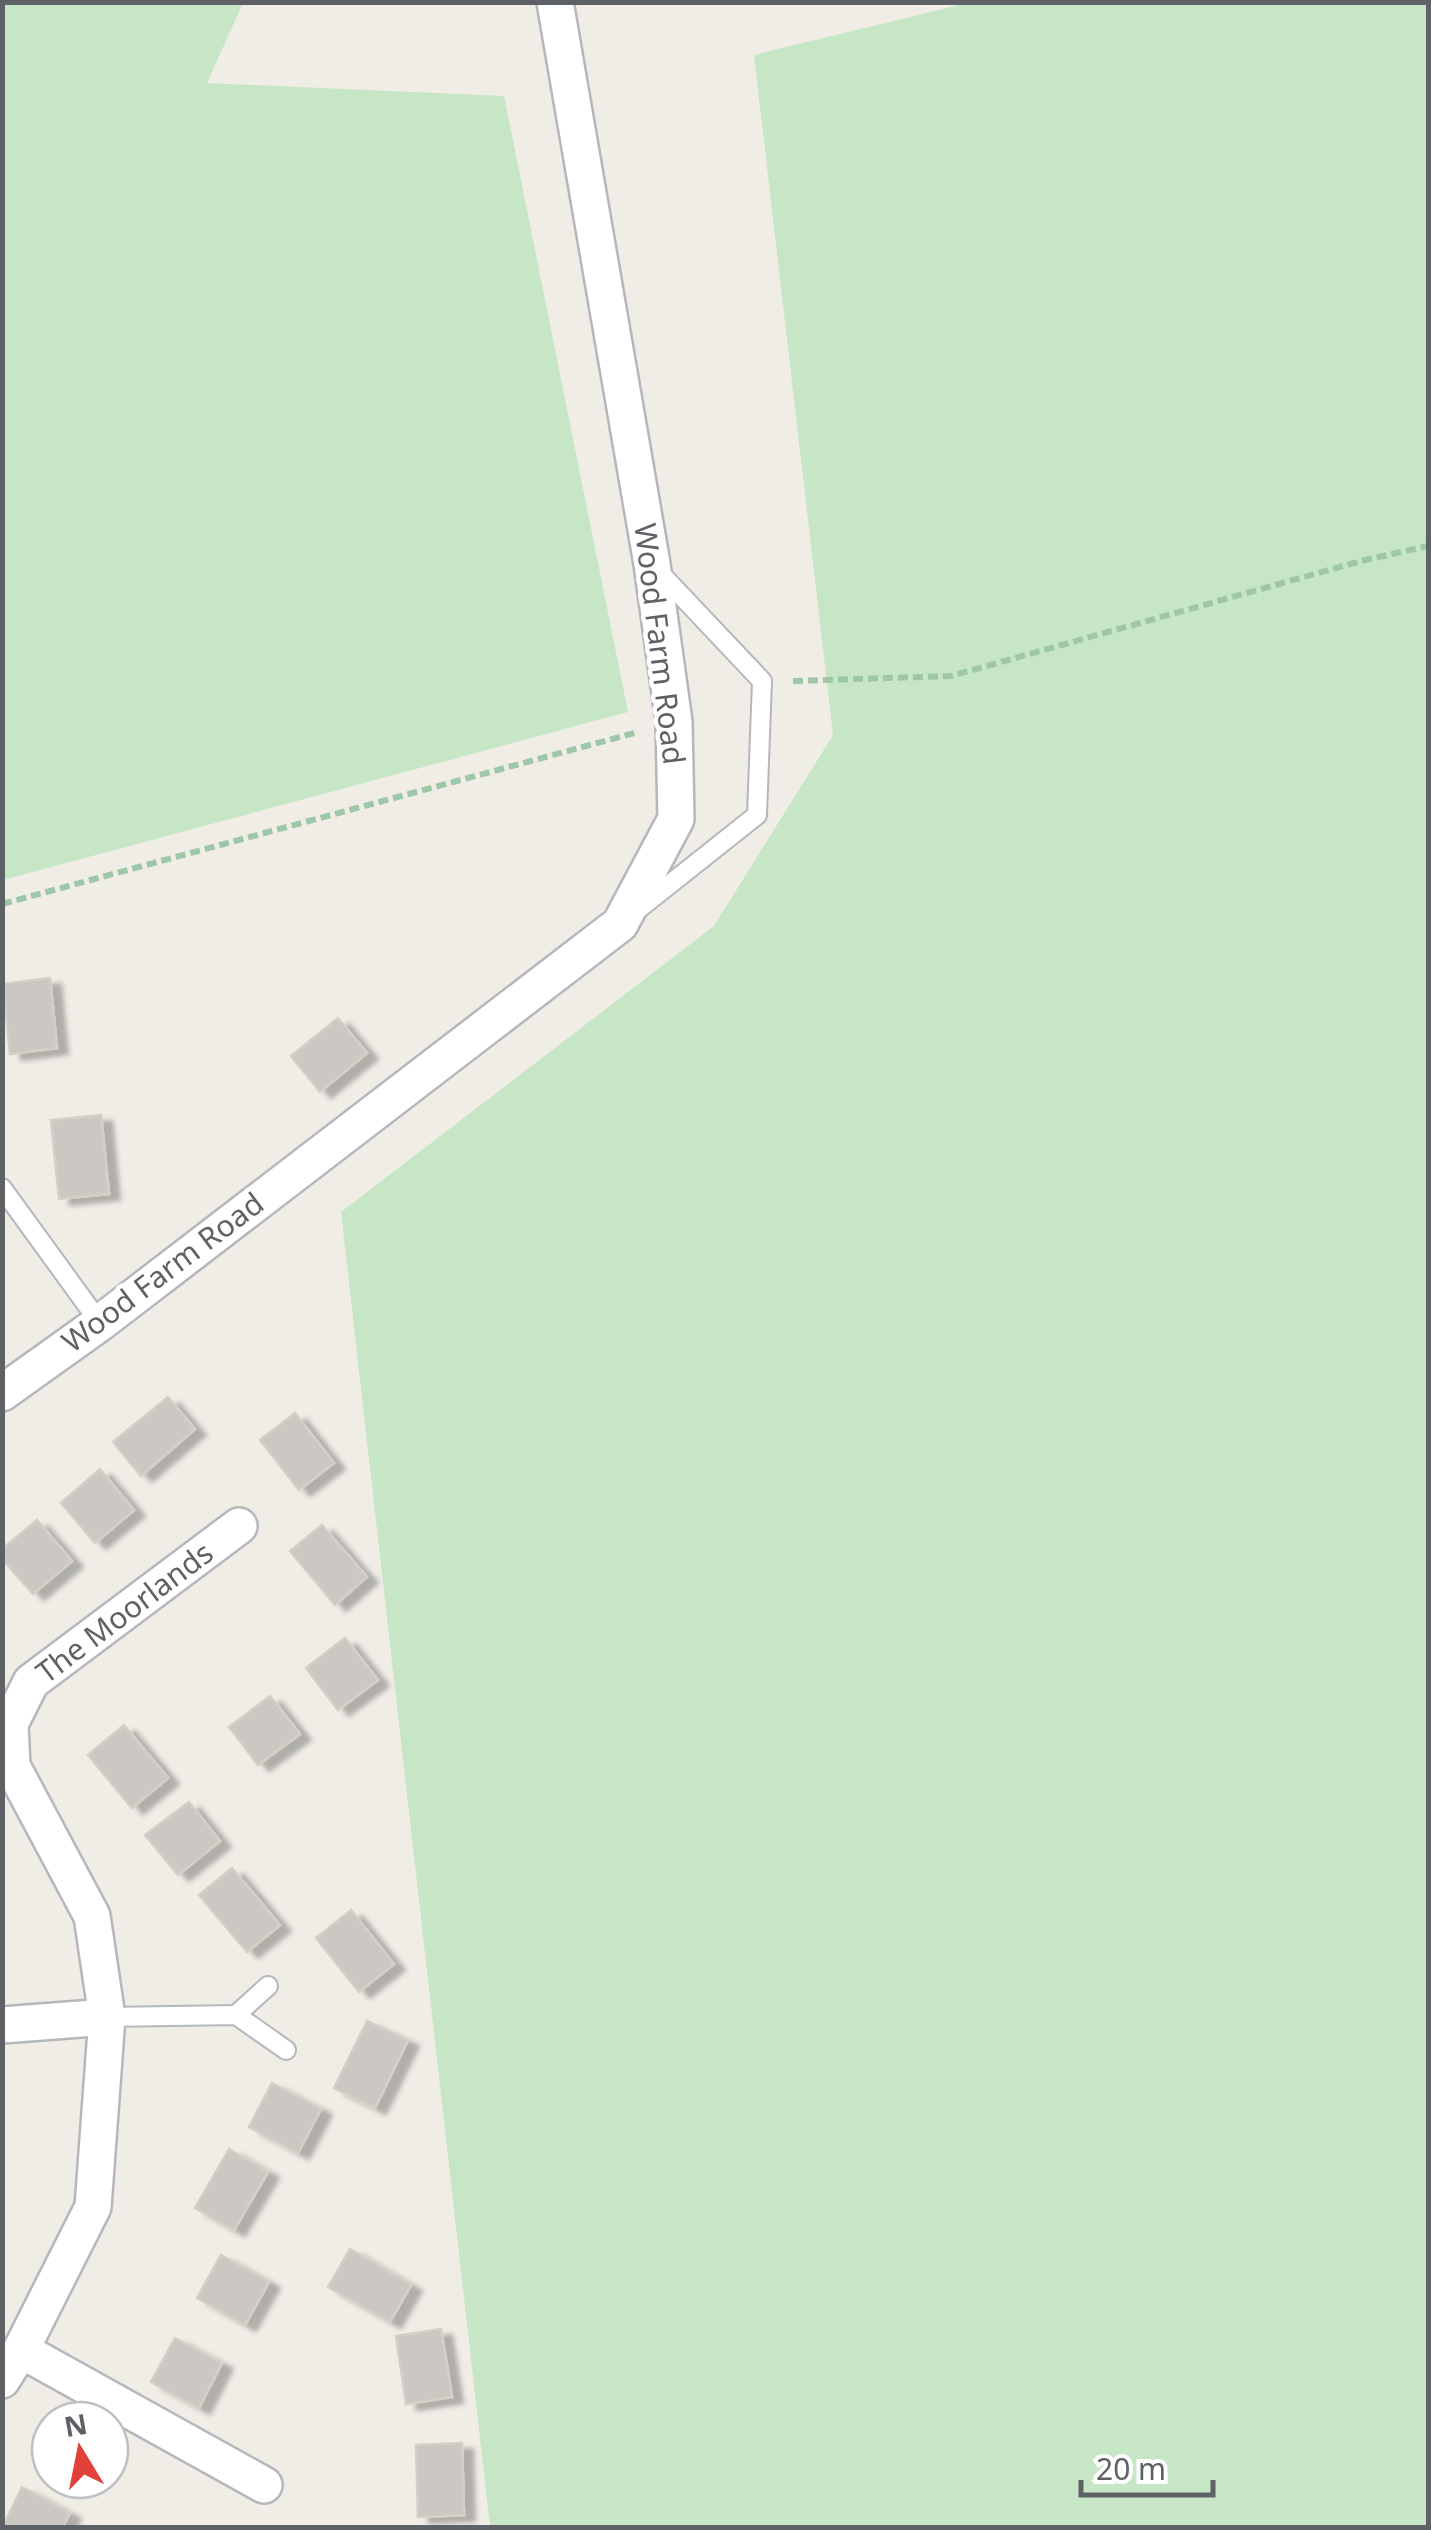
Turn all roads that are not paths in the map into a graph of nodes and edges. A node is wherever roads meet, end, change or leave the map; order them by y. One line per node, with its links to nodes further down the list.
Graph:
1 (555, 2): 2 (street, Wood Farm Road)
2 (652, 564): 3 (street, Wood Farm Road); 3 (lane)
3 (620, 924): 5 (street, Wood Farm Road)
4 (2, 1188): 5 (lane)
5 (100, 1323): 6 (street, Wood Farm Road)
6 (2, 1392)
7 (239, 1526): 10 (street, The Moorlands)
8 (268, 1986): 9 (lane)
9 (236, 2015): 10 (lane); 12 (lane)
10 (107, 2017): 11 (street); 13 (street, The Moorlands)
11 (2, 2025)
12 (286, 2050)
13 (22, 2350): 14 (street, The Moorlands); 15 (street)
14 (2, 2380)
15 (264, 2485)

